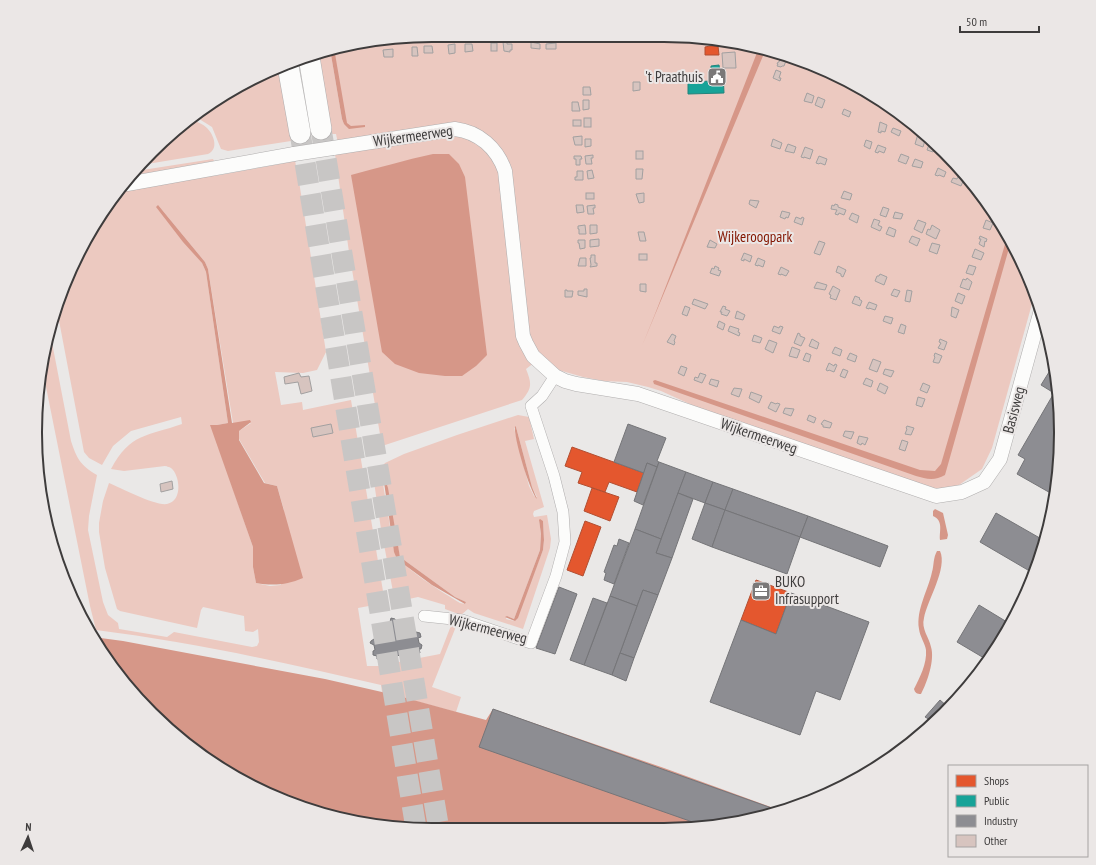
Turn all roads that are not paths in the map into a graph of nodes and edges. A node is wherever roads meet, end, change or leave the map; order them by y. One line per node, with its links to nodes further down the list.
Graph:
1 (310, 62): 3 (highway)
2 (289, 70): 4 (highway)
3 (322, 129)
4 (300, 133)
5 (133, 183): 7 (street, Wijkermeerweg, bridge)
6 (1038, 322): 8 (street, Basisweg)
7 (555, 376): 8 (street, Wijkermeerweg); 9 (street, Wijkermeerweg)
8 (962, 492)
9 (424, 616)

